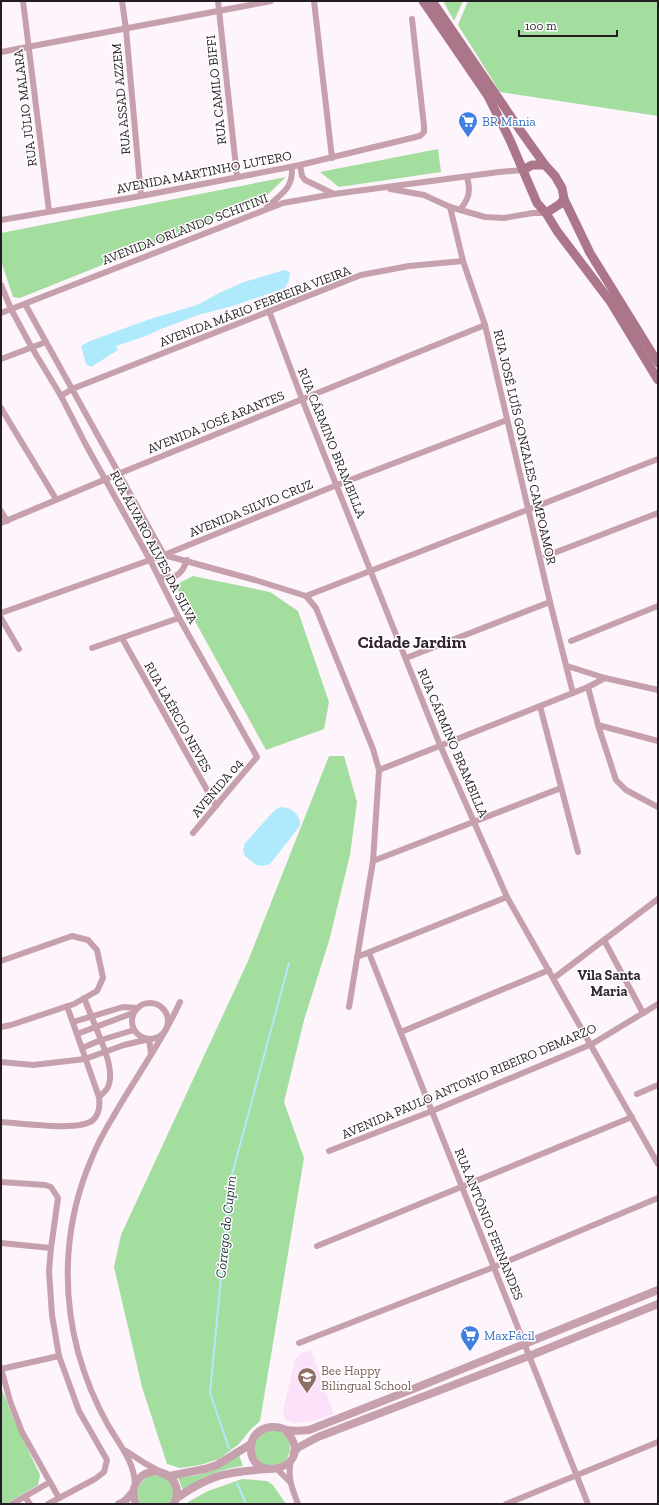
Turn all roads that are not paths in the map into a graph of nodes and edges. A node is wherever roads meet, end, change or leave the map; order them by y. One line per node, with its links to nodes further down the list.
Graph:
1 (23, 1): 11 (street, RUA JÚLIO MALARA)
2 (122, 1): 10 (street, RUA ASSAD AZZEM)
3 (218, 1): 8 (street, RUA CAMILO BIFFI)
4 (271, 1): 8 (street)
5 (314, 1): 13 (street)
6 (423, 1): 17 (main road)
7 (432, 1): 15 (main road)
8 (219, 11): 10 (street); 18 (street, RUA CAMILO BIFFI)
9 (412, 19): 13 (street, AVENIDA MARTINHO LUTERO)
10 (126, 29): 11 (street); 24 (street, RUA ASSAD AZZEM)
11 (28, 47): 12 (street); 29 (street, RUA JÚLIO MALARA)
12 (1, 52)
13 (332, 158): 14 (street, AVENIDA MARTINHO LUTERO)
14 (300, 165): 16 (street, AVENIDA MARTINHO LUTERO); 22 (street)
15 (545, 165): 17 (main road); 25 (main road)
16 (292, 167): 18 (street, AVENIDA MARTINHO LUTERO); 27 (street)
17 (523, 170): 19 (street, AVENIDA ORLANDO SCHITINI); 30 (main road)
18 (237, 176): 24 (street, AVENIDA MARTINHO LUTERO)
19 (467, 177): 20 (street, AVENIDA ORLANDO SCHITINI); 28 (street)
20 (427, 183): 21 (street, AVENIDA ORLANDO SCHITINI); 23 (street)
21 (384, 188): 22 (street, AVENIDA ORLANDO SCHITINI); 23 (street, AVENIDA ORLANDO SCHITINI)
22 (334, 194): 27 (street, AVENIDA ORLANDO SCHITINI)
23 (424, 195): 26 (street, AVENIDA ORLANDO SCHITINI)
24 (141, 196): 29 (street, AVENIDA MARTINHO LUTERO)
25 (564, 199): 30 (main road); 42 (main road)
26 (450, 207): 28 (street, AVENIDA ORLANDO SCHITINI); 32 (street, RUA JOSÉ LUÍS GONZALES CAMPOAMOR)
27 (264, 209): 34 (street, AVENIDA ORLANDO SCHITINI)
28 (460, 210): 30 (street, AVENIDA ORLANDO SCHITINI)
29 (48, 211): 31 (street, AVENIDA MARTINHO LUTERO)
30 (546, 213): 43 (main road)
31 (1, 220)
32 (464, 261): 36 (street, AVENIDA MÁRIO FERREIRA VIEIRA); 38 (street, RUA JOSÉ LUÍS GONZALES CAMPOAMOR)
33 (1, 285): 35 (street, RUA ÁLVARO ALVES DA SILVA)
34 (25, 304): 35 (street, AVENIDA ORLANDO SCHITINI); 39 (street)
35 (11, 309): 37 (street, AVENIDA ORLANDO SCHITINI); 40 (street, RUA ÁLVARO ALVES DA SILVA)
36 (269, 312): 44 (street, AVENIDA MÁRIO FERREIRA VIEIRA); 46 (street, RUA CÁRMINO BRAMBILLA)
37 (1, 314)
38 (485, 325): 46 (street, AVENIDA JOSÉ ARANTES); 48 (street, RUA JOSÉ LUÍS GONZALES CAMPOAMOR)
39 (46, 342): 40 (street); 44 (street)
40 (32, 348): 41 (street); 45 (street, RUA ÁLVARO ALVES DA SILVA)
41 (1, 359)
42 (658, 363)
43 (658, 380)
44 (72, 389): 45 (street, AVENIDA MÁRIO FERREIRA VIEIRA); 50 (street)
45 (61, 396): 51 (street, RUA ÁLVARO ALVES DA SILVA)
46 (302, 399): 50 (street, AVENIDA JOSÉ ARANTES); 52 (street, RUA CÁRMINO BRAMBILLA)
47 (1, 408): 53 (street)
48 (507, 420): 52 (street, AVENIDA SILVIO CRUZ); 55 (street, RUA JOSÉ LUÍS GONZALES CAMPOAMOR)
49 (658, 459): 55 (street)
50 (118, 474): 51 (street, AVENIDA JOSÉ ARANTES); 58 (street)
51 (106, 480): 53 (street, AVENIDA JOSÉ ARANTES); 60 (street, RUA ÁLVARO ALVES DA SILVA)
52 (337, 485): 58 (street, AVENIDA SILVIO CRUZ); 62 (street, RUA CÁRMINO BRAMBILLA)
53 (56, 499): 57 (street, AVENIDA JOSÉ ARANTES)
54 (1, 510): 57 (street)
55 (529, 510): 62 (street); 65 (street, RUA JOSÉ LUÍS GONZALES CAMPOAMOR)
56 (658, 513): 59 (street)
57 (4, 522)
58 (164, 555): 60 (street, AVENIDA SILVIO CRUZ); 61 (street)
59 (546, 556)
60 (150, 560): 63 (street, RUA ÁLVARO ALVES DA SILVA); 67 (street, AVENIDA SILVIO CRUZ)
61 (187, 560): 63 (street); 64 (street)
62 (371, 571): 64 (street); 74 (street, RUA CÁRMINO BRAMBILLA)
63 (159, 577): 69 (street, RUA ÁLVARO ALVES DA SILVA)
64 (306, 596): 85 (street)
65 (550, 602): 74 (street); 75 (street, RUA JOSÉ LUÍS GONZALES CAMPOAMOR)
66 (658, 606): 71 (street)
67 (1, 613)
68 (1, 618): 73 (street)
69 (179, 618): 70 (street); 84 (street, RUA ÁLVARO ALVES DA SILVA)
70 (122, 638): 72 (street); 87 (street, RUA LAÉRCIO NEVES)
71 (571, 641)
72 (92, 648)
73 (19, 649)
74 (406, 658): 83 (street, RUA CÁRMINO BRAMBILLA)
75 (567, 666): 76 (street); 79 (street, RUA JOSÉ LUÍS GONZALES CAMPOAMOR)
76 (605, 678): 77 (street); 78 (street)
77 (588, 687): 79 (street); 81 (street)
78 (658, 690)
79 (573, 693): 80 (street)
80 (540, 706): 83 (street); 86 (street)
81 (598, 725): 82 (street); 88 (street)
82 (658, 741)
83 (440, 745): 85 (street); 89 (street, RUA CÁRMINO BRAMBILLA)
84 (257, 757): 87 (street, AVENIDA 04)
85 (379, 770): 92 (street)
86 (561, 788): 89 (street); 91 (street)
87 (216, 806): 90 (street, AVENIDA 04)
88 (658, 807)
89 (474, 821): 92 (street); 93 (street, RUA CÁRMINO BRAMBILLA)
90 (193, 833)
91 (578, 852)
92 (373, 861): 97 (street)
93 (507, 897): 96 (street); 99 (street, RUA CÁRMINO BRAMBILLA)
94 (658, 899): 95 (street)
95 (604, 940): 100 (street); 107 (street)
96 (369, 952): 97 (street); 114 (street, RUA ANTÔNIO FERNANDES)
97 (358, 957): 104 (street)
98 (1, 961): 101 (street)
99 (549, 970): 100 (street, RUA CÁRMINO BRAMBILLA); 114 (street)
100 (554, 978): 118 (street, RUA CÁRMINO BRAMBILLA)
101 (84, 998): 103 (street); 108 (street)
102 (658, 1004): 107 (street, AVENIDA PAULO ANTONIO RIBEIRO DEMARZO)
103 (67, 1006): 109 (street); 110 (street)
104 (349, 1007)
105 (164, 1009): 106 (street); 113 (street); 113 (street)
106 (135, 1010): 108 (street); 111 (street); 112 (street)
107 (643, 1013): 118 (street, AVENIDA PAULO ANTONIO RIBEIRO DEMARZO)
108 (92, 1017): 109 (street); 111 (street)
109 (73, 1022): 115 (street)
110 (1, 1026)
111 (96, 1027): 115 (street); 117 (street)
112 (134, 1030): 116 (street); 117 (street)
113 (165, 1031): 116 (street); 121 (street)
114 (401, 1032): 127 (street, RUA ANTÔNIO FERNANDES)
115 (78, 1034): 119 (street)
116 (149, 1039): 120 (street); 121 (street)
117 (101, 1040): 119 (street); 120 (street)
118 (592, 1044): 127 (street, AVENIDA PAULO ANTONIO RIBEIRO DEMARZO); 128 (street, RUA CÁRMINO BRAMBILLA)
119 (82, 1048): 122 (street)
120 (105, 1052): 122 (street); 126 (street)
121 (151, 1054): 151 (street)
122 (85, 1059): 123 (street); 126 (street)
123 (1, 1062)
124 (658, 1086): 125 (street)
125 (637, 1094)
126 (99, 1097): 129 (street)
127 (432, 1111): 130 (street, AVENIDA PAULO ANTONIO RIBEIRO DEMARZO); 133 (street, RUA ANTÔNIO FERNANDES)
128 (632, 1117): 131 (street, RUA CÁRMINO BRAMBILLA); 133 (street)
129 (1, 1122)
130 (329, 1151)
131 (658, 1164)
132 (1, 1182): 137 (street)
133 (462, 1188): 136 (street); 138 (street, RUA ANTÔNIO FERNANDES)
134 (658, 1198): 138 (street)
135 (1, 1243): 137 (street)
136 (317, 1246)
137 (51, 1248): 145 (street)
138 (494, 1267): 143 (street); 144 (street, RUA ANTÔNIO FERNANDES)
139 (658, 1290): 141 (street)
140 (658, 1304): 142 (street)
141 (611, 1309): 142 (street); 144 (street)
142 (616, 1321): 146 (street)
143 (299, 1343)
144 (525, 1344): 146 (street, RUA ANTÔNIO FERNANDES); 148 (street)
145 (59, 1356): 147 (street); 161 (street)
146 (530, 1356): 152 (street); 156 (street, RUA ANTÔNIO FERNANDES)
147 (1, 1369): 157 (street)
148 (285, 1430): 150 (street); 152 (street)
149 (658, 1442): 156 (street)
150 (251, 1444): 153 (street); 155 (street)
151 (123, 1449): 155 (street); 159 (street)
152 (293, 1456): 154 (street); 158 (street)
153 (268, 1469): 154 (street); 162 (street)
154 (277, 1469): 158 (street)
155 (166, 1474): 159 (street); 162 (street)
156 (576, 1475): 169 (street); 170 (street, RUA ANTÔNIO FERNANDES)
157 (50, 1482): 160 (street); 161 (street)
158 (290, 1482): 168 (street)
159 (134, 1488): 166 (street); 167 (street)
160 (25, 1497): 163 (street); 164 (street)
161 (59, 1498): 165 (street)
162 (175, 1501)
163 (12, 1504)
164 (30, 1504)
165 (48, 1504)
166 (119, 1504)
167 (136, 1504)
168 (298, 1504)
169 (506, 1504)
170 (588, 1504)

